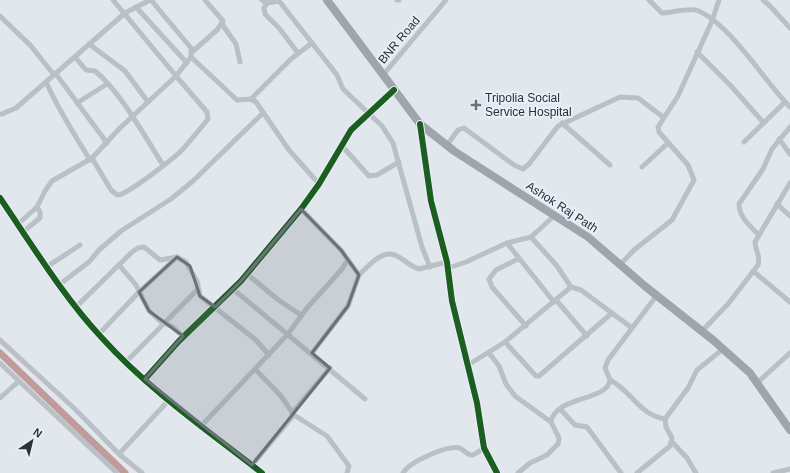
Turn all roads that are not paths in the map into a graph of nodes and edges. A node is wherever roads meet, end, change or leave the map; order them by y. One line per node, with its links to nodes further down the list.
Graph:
1 (114, 0): 12 (street)
2 (150, 0): 11 (street); 21 (street)
3 (205, 0): 15 (street)
4 (262, 0): 10 (street)
5 (327, 0): 26 (main road, Ashok Raj Path)
6 (446, 0): 26 (street, BNR Road)
7 (649, 0): 14 (street)
8 (719, 0): 14 (street)
9 (763, 0): 16 (street)
10 (267, 3): 17 (street); 20 (street)
11 (136, 7): 12 (street); 23 (street)
12 (125, 13): 18 (street); 27 (street)
13 (0, 16): 25 (street)
14 (712, 21): 19 (street); 33 (street)
15 (222, 24): 21 (street); 24 (street)
16 (790, 28)
17 (312, 43): 20 (street); 38 (street)
18 (89, 44): 22 (street); 32 (street)
19 (697, 52): 40 (street); 42 (street)
20 (298, 53): 31 (street)
21 (192, 54): 23 (street); 31 (street)
22 (75, 57): 25 (street); 29 (street)
23 (187, 62): 27 (street)
24 (240, 62)
25 (55, 74): 28 (street); 34 (street)
26 (383, 75): 30 (main road, Ashok Raj Path)
27 (176, 76): 32 (street); 54 (street)
28 (46, 82): 37 (street); 52 (street)
29 (107, 84): 34 (street); 39 (street)
30 (394, 90): 38 (street); 43 (main road, Ashok Raj Path)
31 (251, 99): 36 (street)
32 (148, 102): 39 (street)
33 (785, 102): 35 (street); 42 (street)
34 (77, 103): 48 (street)
35 (790, 107)
36 (263, 113): 58 (street); 82 (street)
37 (2, 114)
38 (369, 114): 50 (street); 53 (street)
39 (132, 117): 48 (street); 54 (street)
40 (663, 117): 41 (street); 47 (street)
41 (562, 123): 49 (street); 55 (street)
42 (764, 123): 46 (street)
43 (420, 124): 49 (main road, Ashok Raj Path); 75 (street)
44 (790, 127): 45 (street)
45 (780, 139): 51 (street); 67 (street)
46 (744, 142)
47 (668, 143): 56 (street); 76 (street)
48 (106, 144): 52 (street)
49 (447, 145): 63 (main road, Ashok Raj Path)
50 (342, 146): 53 (street); 58 (street)
51 (790, 154)
52 (91, 159): 54 (street); 61 (street)
53 (399, 162): 78 (street)
54 (163, 165)
55 (610, 165)
56 (642, 167)
57 (790, 183): 60 (street)
58 (319, 184): 62 (street)
59 (0, 198): 65 (street)
60 (777, 204): 64 (street); 67 (street)
61 (37, 207): 65 (street); 66 (street)
62 (300, 209): 73 (street); 80 (street)
63 (554, 216): 68 (street); 76 (main road, Ashok Raj Path)
64 (790, 216)
65 (18, 224): 66 (street)
66 (24, 231): 77 (street)
67 (758, 234): 79 (street)
68 (531, 237): 69 (street); 83 (street)
69 (507, 243): 72 (street); 75 (street)
70 (80, 245): 77 (street)
71 (177, 257): 74 (street); 84 (street); 86 (street)
72 (518, 259): 88 (street); 95 (street)
73 (347, 261): 81 (street); 93 (street)
74 (119, 265): 86 (street); 90 (street)
75 (448, 265): 78 (street); 111 (street)
76 (620, 265): 87 (main road, Ashok Raj Path)
77 (48, 266): 82 (street)
78 (430, 267): 81 (street)
79 (753, 271): 89 (street); 97 (street)
80 (247, 274): 85 (street); 93 (street)
81 (359, 275): 105 (street)
82 (60, 284): 90 (street)
83 (571, 287): 88 (street); 92 (street)
84 (198, 289): 91 (street); 94 (street)
85 (233, 289): 91 (street); 99 (street)
86 (139, 292): 94 (street); 98 (street)
87 (657, 295): 96 (street); 97 (main road, Ashok Raj Path)
88 (555, 301): 95 (street); 100 (street)
89 (790, 302)
90 (76, 307): 98 (street)
91 (215, 307): 101 (street); 108 (street)
92 (612, 313): 96 (street); 100 (street)
93 (301, 315): 99 (street)
94 (164, 324): 101 (street); 109 (street)
95 (526, 326): 103 (street)
96 (632, 328): 115 (street)
97 (702, 331): 104 (main road, Ashok Raj Path)
98 (98, 334): 109 (street)
99 (288, 334): 105 (street); 108 (street)
100 (586, 336): 103 (street)
101 (183, 337): 114 (street)
102 (0, 340): 129 (street)
103 (506, 342): 106 (street)
104 (724, 349): 117 (main road, Ashok Raj Path); 123 (street)
105 (312, 353): 112 (street)
106 (489, 353): 111 (street); 124 (street)
107 (790, 353): 117 (street)
108 (269, 355): 113 (street)
109 (126, 362): 114 (street)
110 (0, 363): 116 (street)
111 (468, 365): 128 (street)
112 (330, 368): 119 (street); 122 (street)
113 (256, 369): 122 (street); 125 (street)
114 (145, 380): 120 (street)
115 (610, 380): 121 (street); 123 (street)
116 (19, 381): 118 (street); 132 (street)
117 (756, 383): 126 (main road, Ashok Raj Path)
118 (0, 398)
119 (365, 399)
120 (169, 400): 125 (street); 129 (street)
121 (561, 410): 124 (street); 139 (street)
122 (293, 414): 130 (street); 135 (street)
123 (666, 419): 127 (street)
124 (551, 422): 138 (street)
125 (201, 426): 130 (street)
126 (790, 430)
127 (672, 442): 140 (street); 141 (street)
128 (484, 448): 136 (street); 137 (street)
129 (119, 454): 133 (street)
130 (252, 465): 134 (street)
131 (790, 469): 142 (street)
132 (114, 472)
133 (142, 473)
134 (262, 473)
135 (347, 473)
136 (403, 473)
137 (497, 473)
138 (518, 473)
139 (621, 473)
140 (637, 473)
141 (696, 473)
142 (773, 473)

